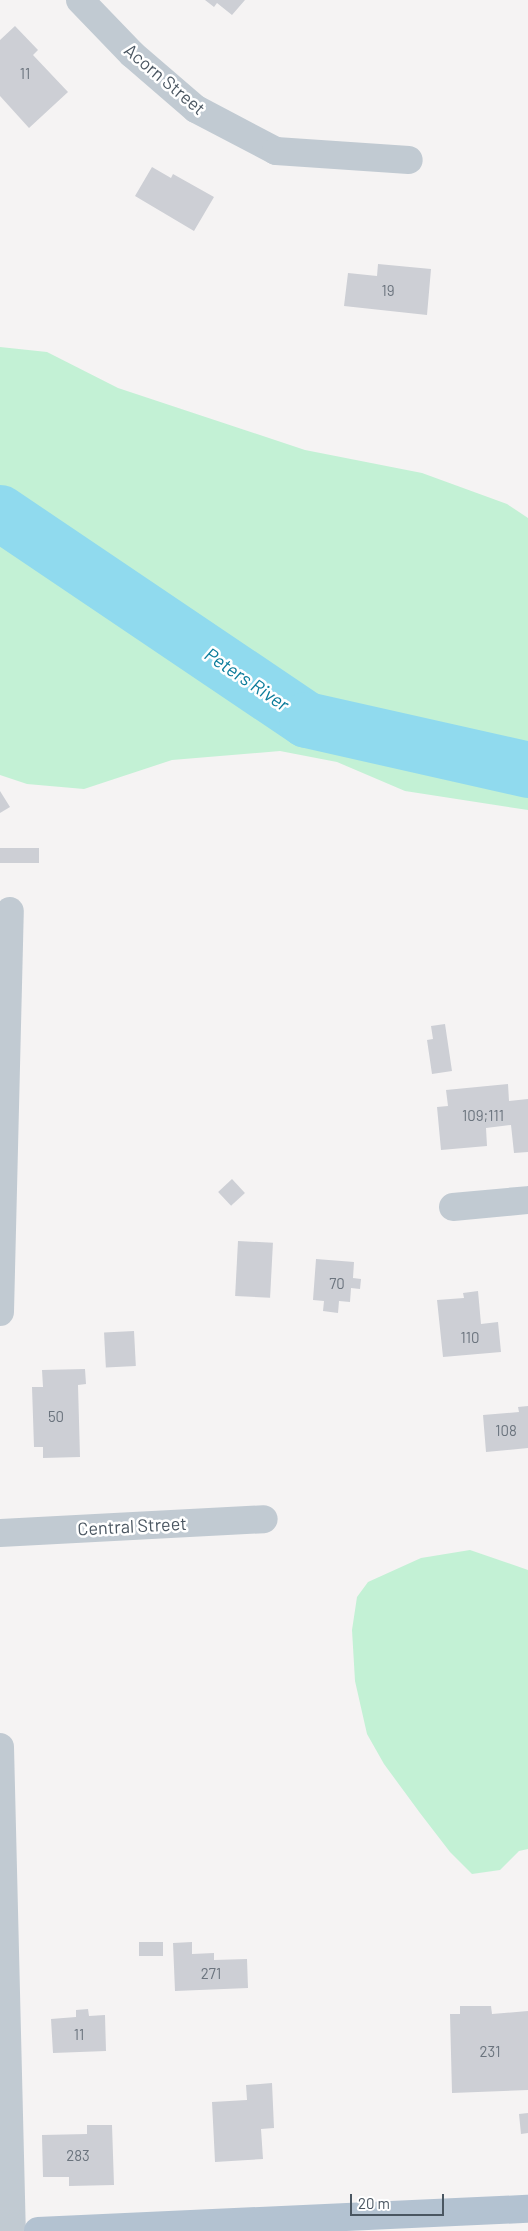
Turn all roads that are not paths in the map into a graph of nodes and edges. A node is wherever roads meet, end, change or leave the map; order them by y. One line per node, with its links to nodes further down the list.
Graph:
1 (80, 0): 2 (street, Acorn Street)
2 (409, 160)
3 (10, 911): 6 (street)
4 (528, 1200): 5 (street)
5 (453, 1207)
6 (0, 1312)
7 (264, 1520): 8 (street, Central Street)
8 (0, 1533)
9 (0, 1747): 11 (street)
10 (528, 2209): 12 (main road)
11 (12, 2231)
12 (38, 2231)

